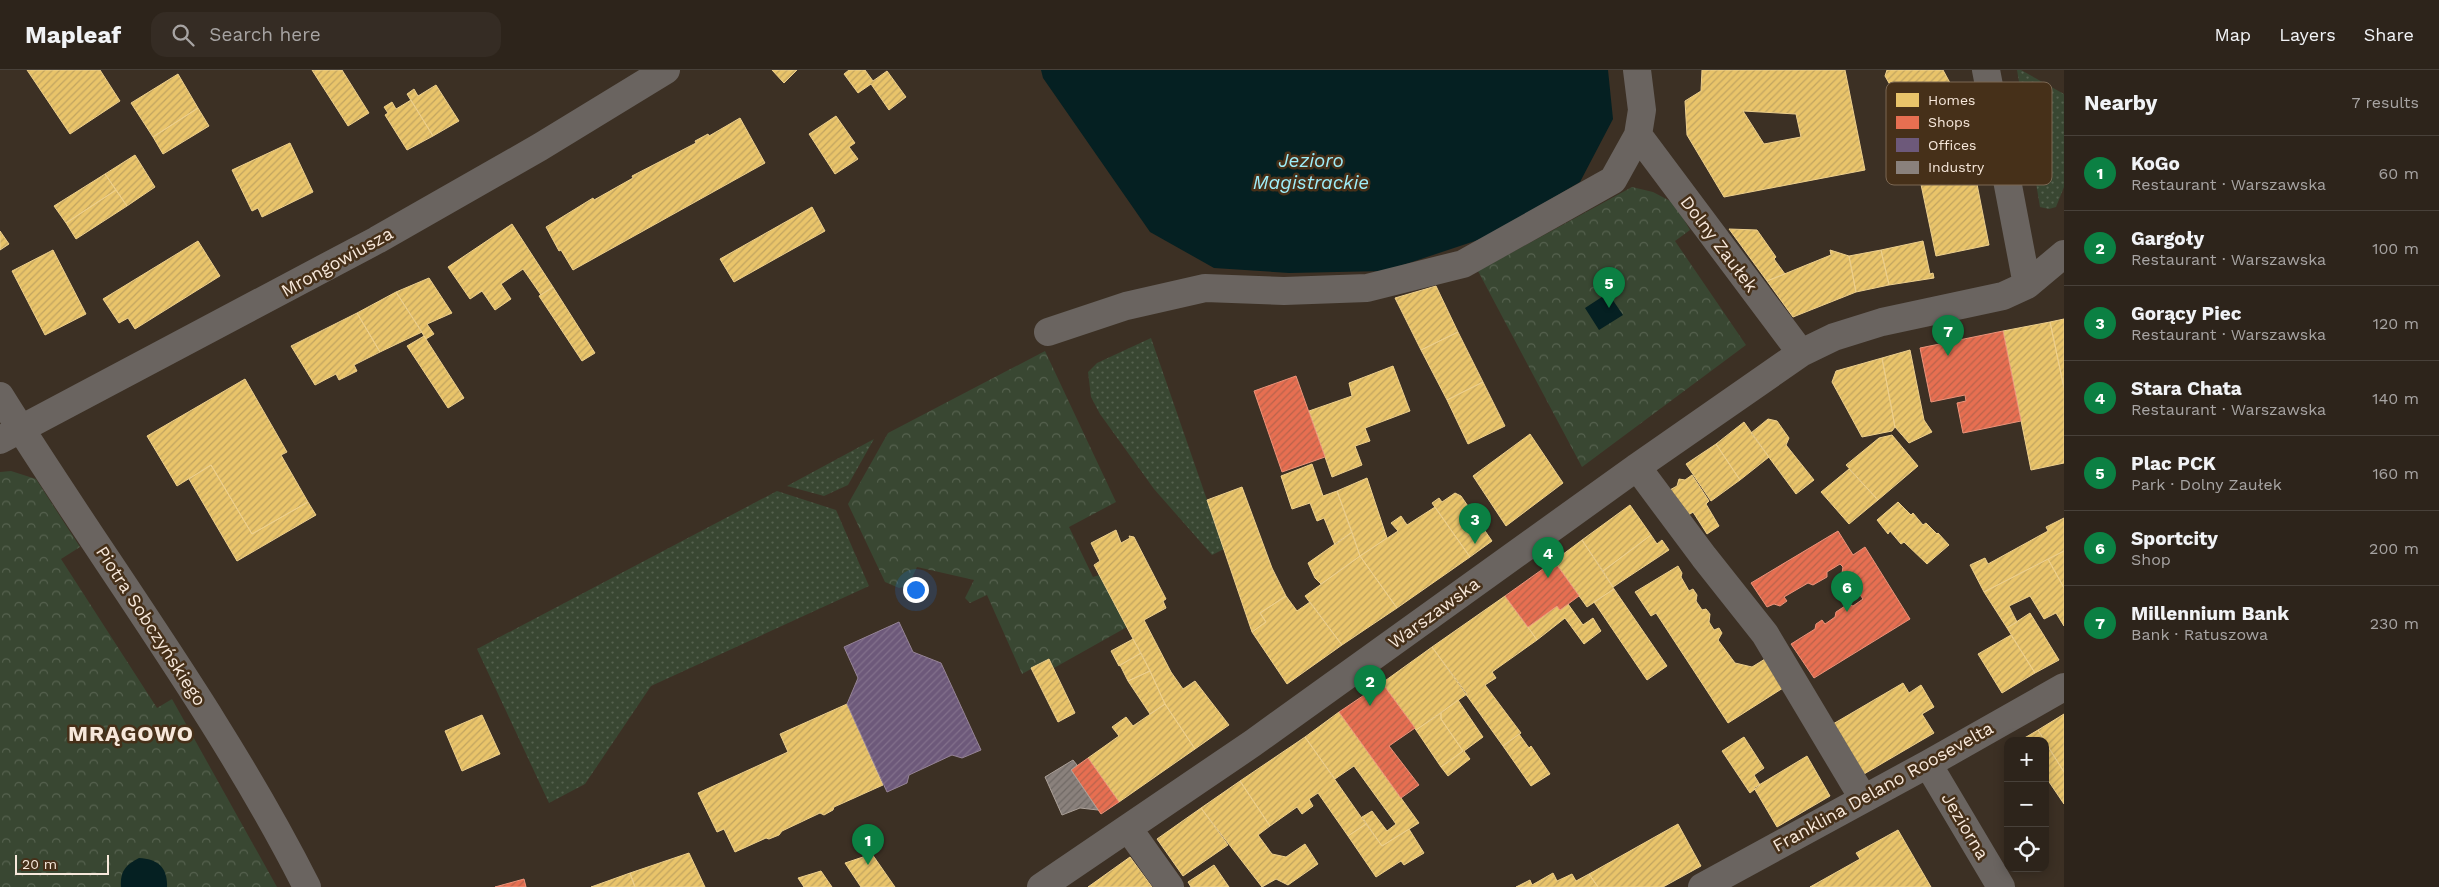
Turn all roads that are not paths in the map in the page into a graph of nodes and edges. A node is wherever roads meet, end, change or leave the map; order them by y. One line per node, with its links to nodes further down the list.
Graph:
1 (666, 70): 10 (street, Mrongowiusza)
2 (1637, 70): 3 (street)
3 (1638, 135): 7 (street); 8 (street, Dolny Zaułek)
4 (2008, 185): 6 (street)
5 (2064, 254): 6 (street, Warszawska)
6 (2027, 286): 8 (street, Warszawska)
7 (1048, 332)
8 (1800, 353): 11 (street, Warszawska)
9 (0, 396): 10 (street, Piotra Sobczyńskiego)
10 (10, 434): 16 (street, Piotra Sobczyńskiego)
11 (1637, 467): 14 (street); 15 (street, Warszawska)
12 (2064, 687): 13 (street, Franklina Delano Roosevelta)
13 (1928, 764): 14 (street, Franklina Delano Roosevelta); 20 (street, Jeziorna)
14 (1863, 798): 19 (street, Franklina Delano Roosevelta)
15 (1128, 828): 17 (street, Warszawska); 18 (street)
16 (308, 887)
17 (1042, 887)
18 (1170, 887)
19 (1702, 887)
20 (2001, 887)

